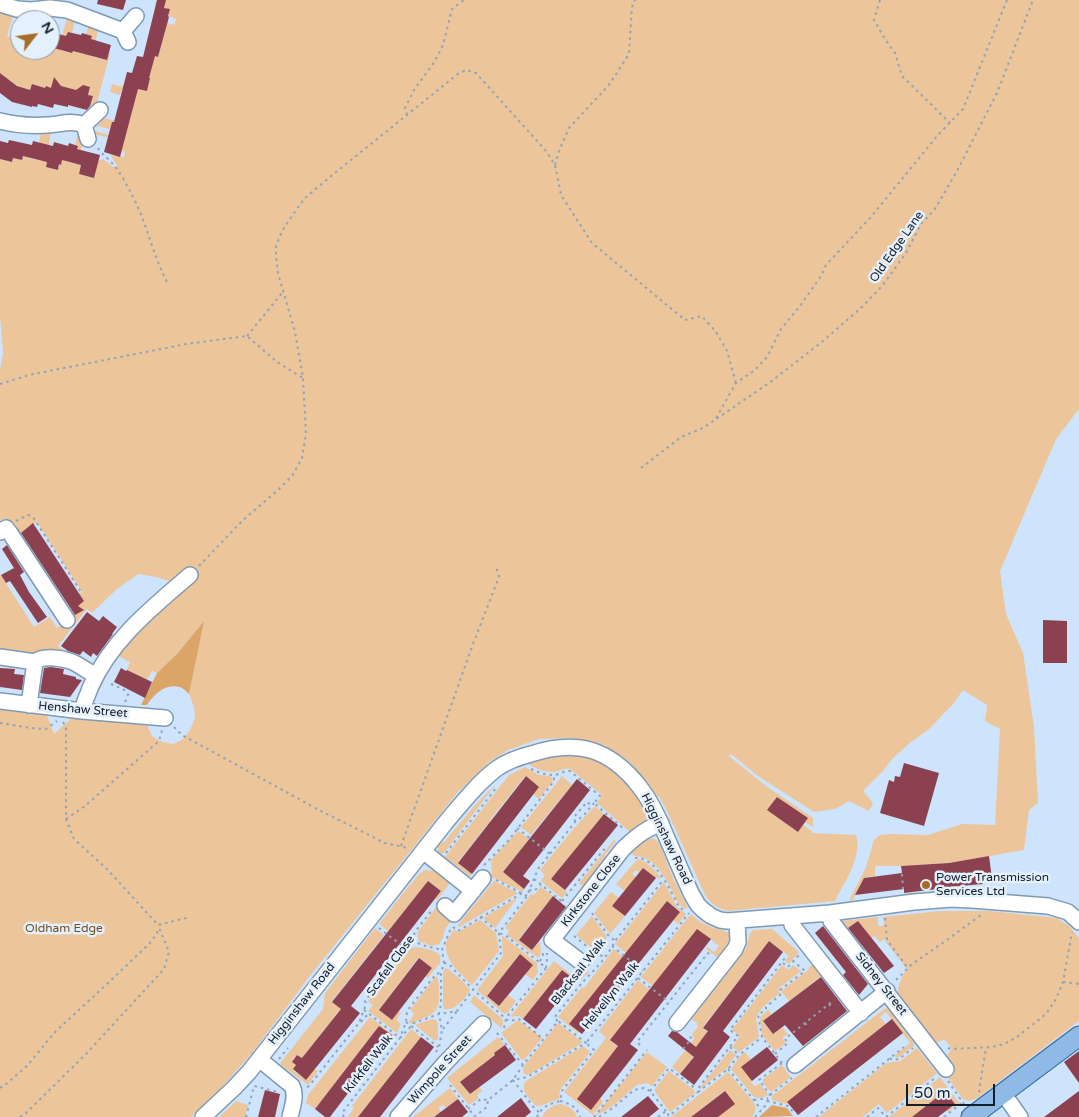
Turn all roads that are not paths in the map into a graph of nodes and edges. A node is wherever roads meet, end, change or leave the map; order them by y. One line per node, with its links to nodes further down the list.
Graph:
1 (0, 4): 2 (street)
2 (136, 16)
3 (100, 110): 4 (street)
4 (0, 121)
5 (3, 530): 7 (street)
6 (190, 575): 10 (street)
7 (67, 620)
8 (0, 657): 9 (street)
9 (35, 662): 10 (street); 12 (street)
10 (96, 676): 13 (street)
11 (0, 701): 12 (street, Henshaw Street)
12 (29, 705): 13 (street, Henshaw Street)
13 (82, 711): 14 (street, Henshaw Street)
14 (165, 718)
15 (660, 822): 16 (street, Higginshaw Road); 23 (street, Higginshaw Road); 24 (street, Kirkstone Close)
16 (423, 851): 18 (street); 30 (street, Higginshaw Road)
17 (482, 874): 18 (street)
18 (474, 890): 19 (street)
19 (439, 908)
20 (830, 913): 21 (street, Higginshaw Road); 22 (street, Higginshaw Road); 25 (street, Sidney Street)
21 (791, 916): 23 (street, Higginshaw Road); 26 (street)
22 (1077, 920)
23 (737, 921): 27 (street)
24 (581, 962)
25 (887, 992): 26 (street); 32 (street, Sidney Street)
26 (860, 1013): 31 (street)
27 (678, 1023)
28 (483, 1024): 37 (street, Wimpole Street)
29 (1079, 1036): 33 (main road)
30 (259, 1059): 35 (street, Higginshaw Road); 36 (street)
31 (790, 1068)
32 (942, 1075)
33 (1003, 1093): 34 (main road); 38 (street)
34 (969, 1112)
35 (203, 1117)
36 (290, 1117)
37 (398, 1117)
38 (1020, 1117)

